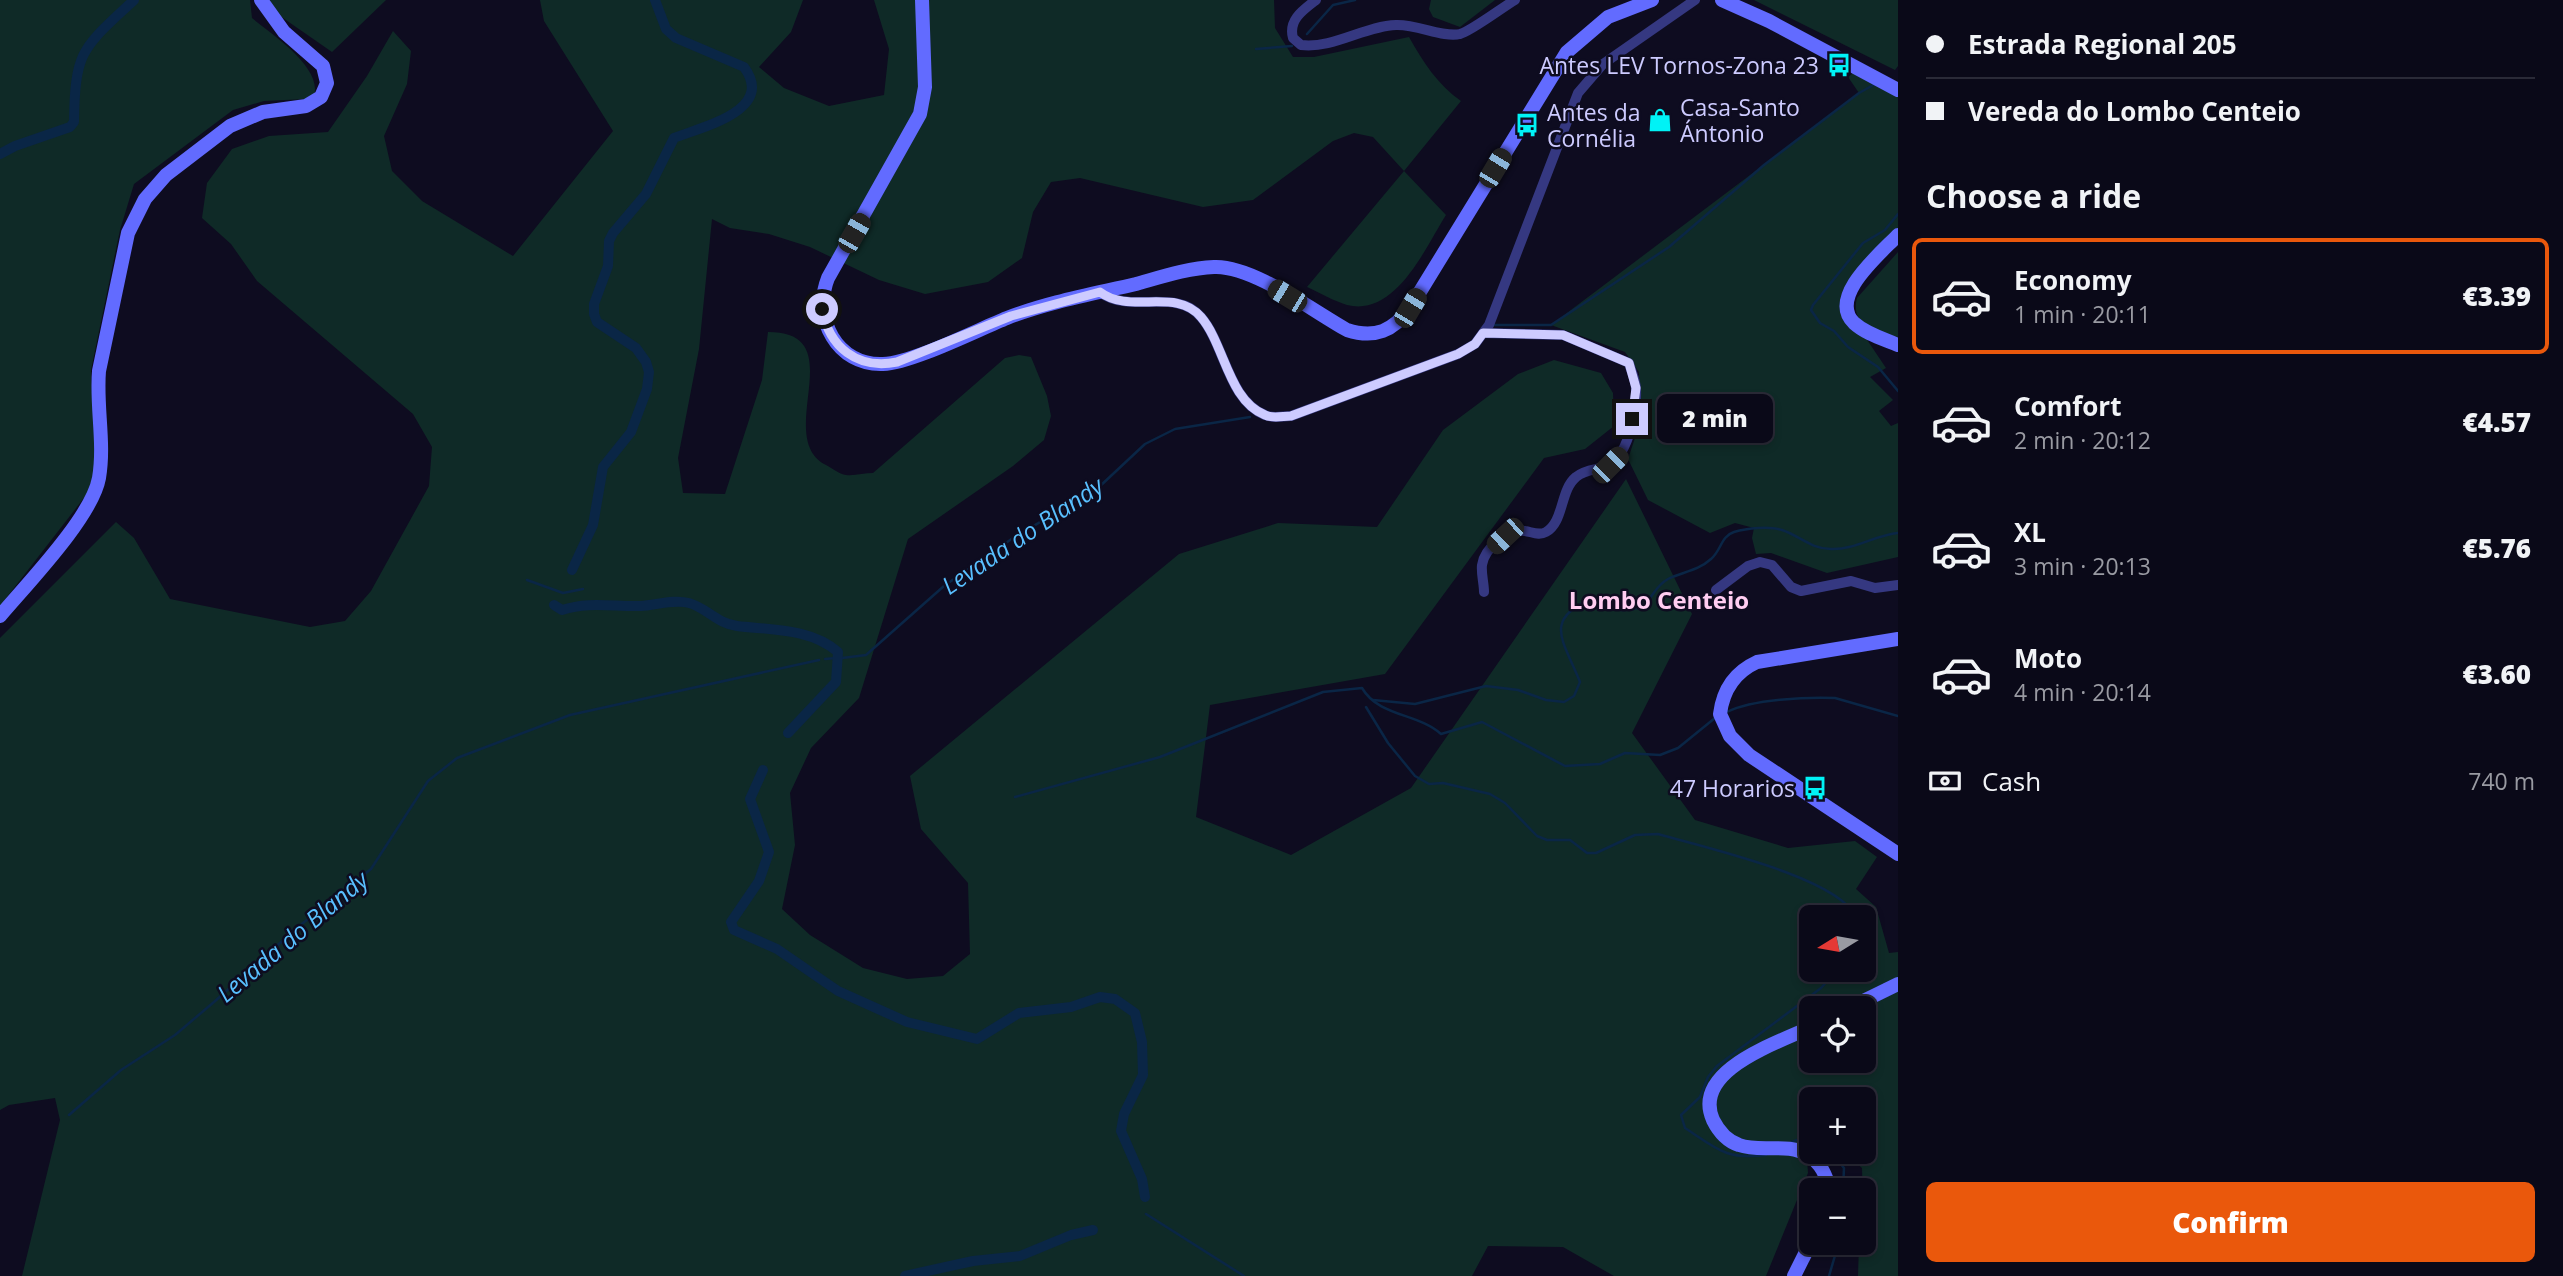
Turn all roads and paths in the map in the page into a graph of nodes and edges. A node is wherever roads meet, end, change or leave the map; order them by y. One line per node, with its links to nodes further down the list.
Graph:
1 (261, 0): 16 (main road)
2 (922, 0): 10 (main road)
3 (1316, 0): 4 (street)
4 (1515, 0)
5 (1652, 0): 10 (main road)
6 (1695, 0): 11 (street)
7 (1722, 0): 8 (main road)
8 (1898, 90)
9 (1898, 235): 12 (main road)
10 (1100, 292): 11 (street)
11 (1483, 333): 15 (street)
12 (1898, 345)
13 (1898, 585): 14 (street)
14 (1716, 590)
15 (1484, 592)
16 (0, 616)
17 (1898, 639): 18 (main road)
18 (1898, 854)
19 (1898, 984): 20 (main road)
20 (1874, 996)
21 (1799, 1033): 22 (main road)
22 (1826, 1178)
23 (1804, 1255): 24 (main road)
24 (1794, 1276)

